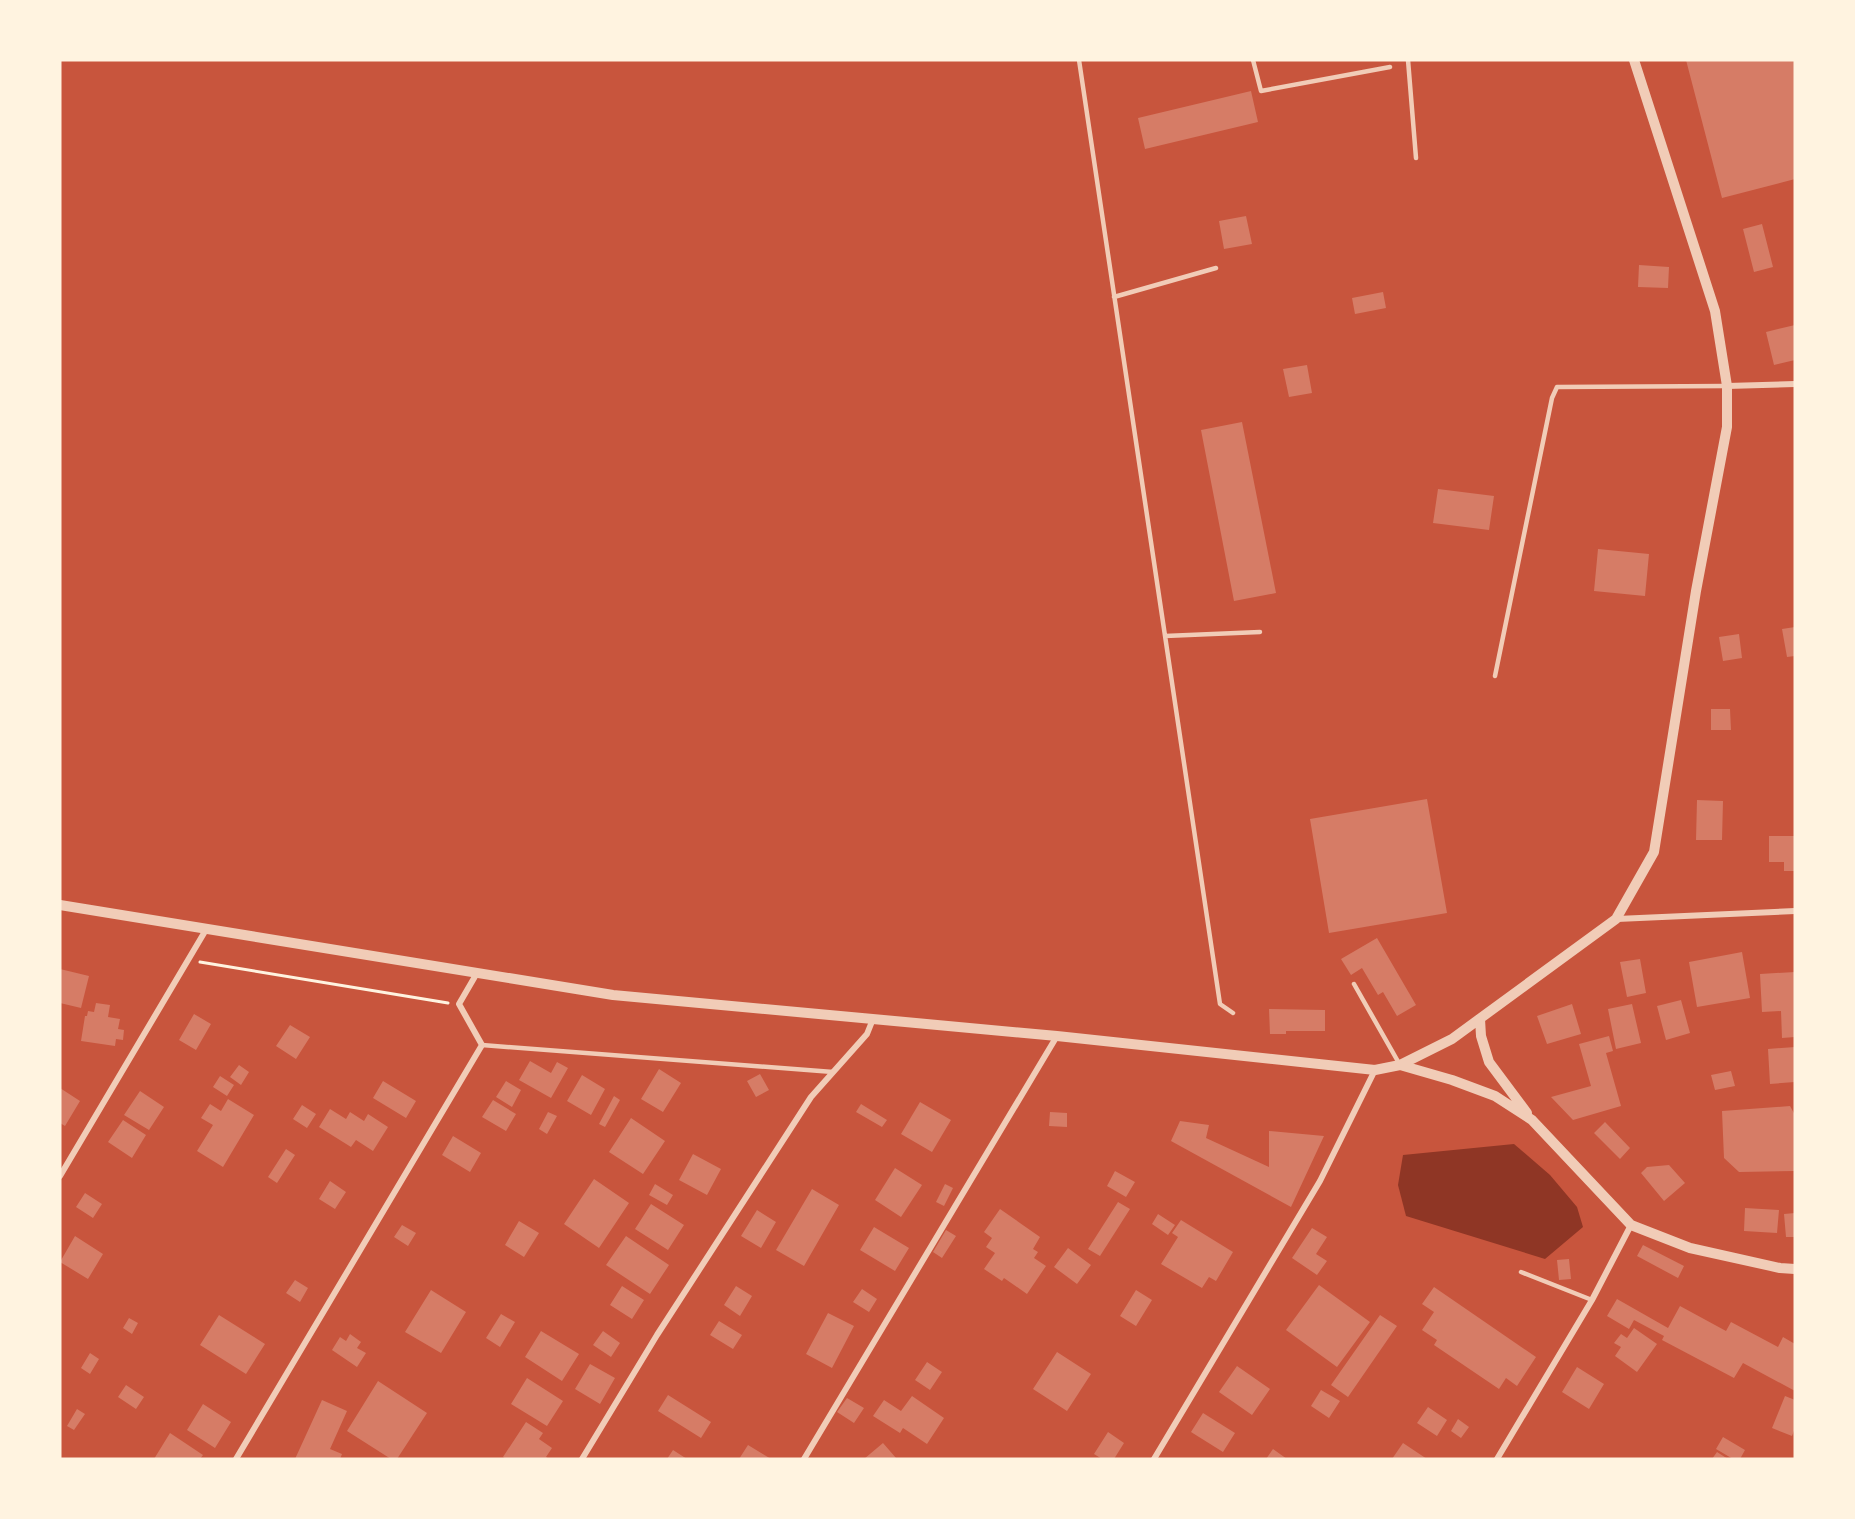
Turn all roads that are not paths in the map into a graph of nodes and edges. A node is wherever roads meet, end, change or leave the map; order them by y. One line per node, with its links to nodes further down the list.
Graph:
1 (1078, 60): 8 (lane)
2 (1253, 60): 5 (lane)
3 (1408, 60): 6 (lane)
4 (1634, 60): 10 (street)
5 (1390, 67)
6 (1416, 158)
7 (1216, 268): 8 (lane)
8 (1114, 297): 12 (lane)
9 (1795, 384): 10 (street)
10 (1727, 386): 13 (lane); 16 (street)
11 (1260, 632): 12 (lane)
12 (1165, 636): 20 (lane)
13 (1495, 676)
14 (60, 904): 17 (street)
15 (1795, 911): 16 (street)
16 (1616, 919): 22 (street)
17 (207, 928): 18 (street); 29 (street)
18 (477, 973): 21 (street); 24 (street)
19 (1354, 984): 25 (lane)
20 (1233, 1013)
21 (873, 1019): 23 (street); 27 (street)
22 (1480, 1019): 25 (street); 28 (street)
23 (1057, 1036): 26 (street); 36 (street)
24 (482, 1045): 27 (lane); 34 (street)
25 (1400, 1065): 26 (street); 28 (street)
26 (1376, 1070): 37 (street)
27 (834, 1072): 35 (street)
28 (1532, 1120): 30 (street)
29 (60, 1176)
30 (1631, 1225): 31 (street); 33 (street)
31 (1795, 1269)
32 (1521, 1272): 33 (lane)
33 (1592, 1300): 38 (street)
34 (236, 1459)
35 (582, 1459)
36 (804, 1459)
37 (1154, 1459)
38 (1497, 1459)

